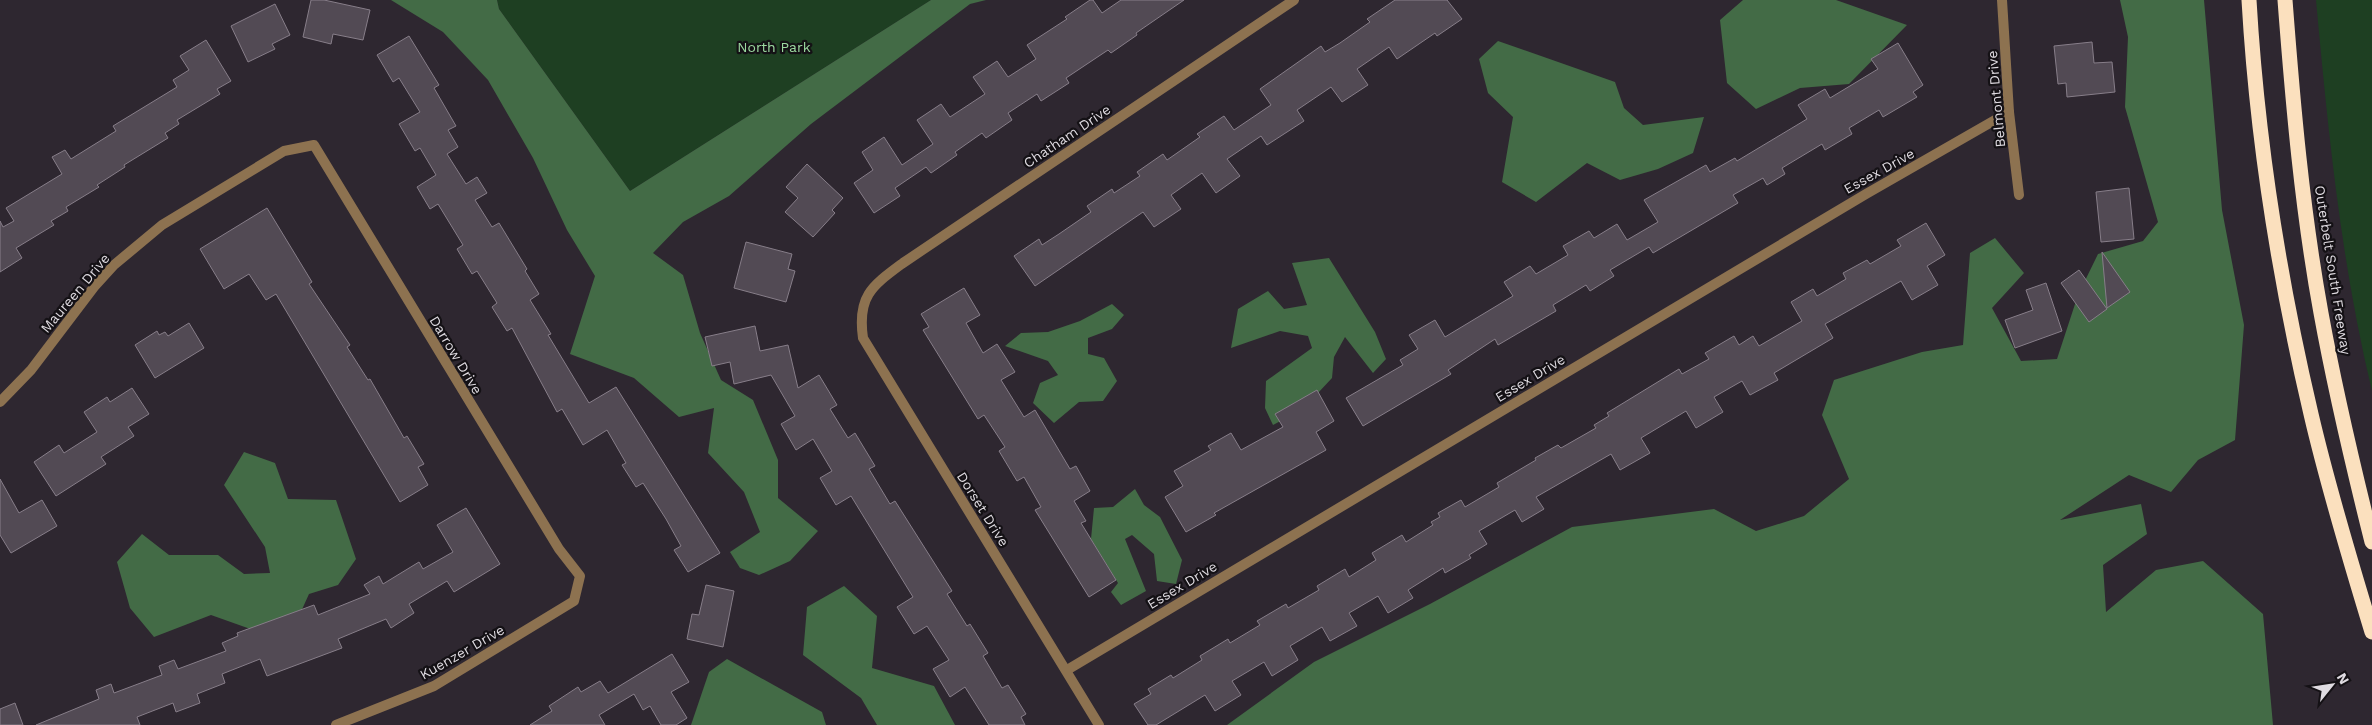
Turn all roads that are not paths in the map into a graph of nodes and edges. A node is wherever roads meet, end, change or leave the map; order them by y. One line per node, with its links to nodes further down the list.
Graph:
1 (1294, 0): 8 (street, Chatham Drive)
2 (2002, 0): 5 (street, Belmont Drive)
3 (2249, 0): 12 (highway)
4 (2285, 0): 10 (highway, Outerbelt South Freeway)
5 (2009, 112): 7 (street, Belmont Drive); 13 (street, Essex Drive)
6 (314, 146): 9 (street, Maureen Drive); 11 (street, Darrow Drive)
7 (2019, 195)
8 (863, 302): 13 (street, Dorset Drive)
9 (0, 402)
10 (2372, 542)
11 (580, 576): 14 (street, Kuenzer Drive)
12 (2372, 632)
13 (1067, 670): 15 (street, Dorset Drive)
14 (336, 725)
15 (1099, 725)

